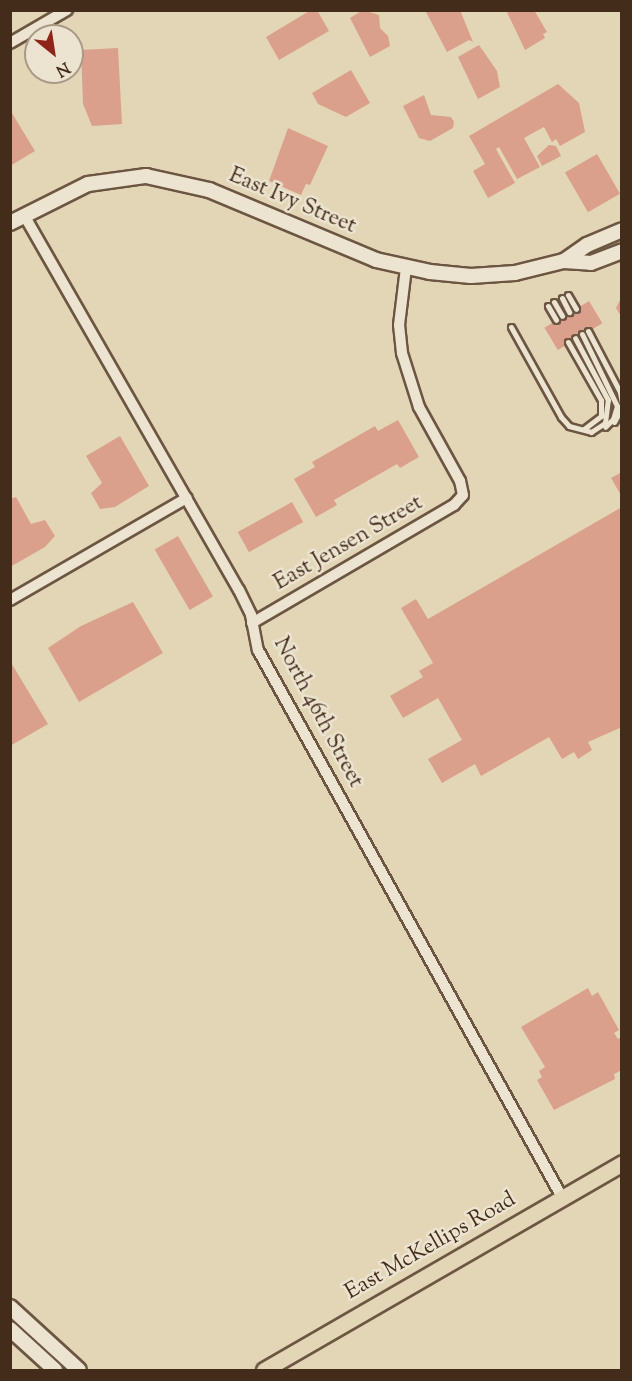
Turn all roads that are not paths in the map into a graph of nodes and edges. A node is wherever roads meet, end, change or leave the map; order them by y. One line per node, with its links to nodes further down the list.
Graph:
1 (67, 10): 2 (street)
2 (10, 43)
3 (24, 215): 4 (street, East Ivy Street); 8 (street, East Ivy Street); 24 (street, North 46th Street)
4 (10, 223)
5 (621, 230): 7 (street, East Ivy Street)
6 (621, 251): 7 (street, East Ivy Street)
7 (564, 261): 8 (street, East Ivy Street)
8 (406, 268): 26 (street, East Jensen Street)
9 (554, 302): 13 (lane)
10 (548, 306): 14 (lane)
11 (576, 309): 12 (lane)
12 (569, 312)
13 (562, 316)
14 (556, 320)
15 (511, 327): 23 (lane)
16 (588, 331): 20 (lane)
17 (582, 334): 21 (lane)
18 (575, 338): 22 (lane)
19 (568, 342): 23 (lane)
20 (621, 405): 21 (lane)
21 (605, 427): 22 (lane)
22 (598, 429): 23 (lane)
23 (583, 430)
24 (187, 498): 25 (street); 26 (street, North 46th Street)
25 (10, 600)
26 (252, 623): 28 (street, North 46th Street)
27 (621, 1163): 28 (main road, East McKellips Road)
28 (562, 1197): 33 (main road, East McKellips Road)
29 (10, 1307): 32 (street)
30 (10, 1329): 31 (street)
31 (56, 1371)
32 (78, 1371)
33 (264, 1371)

